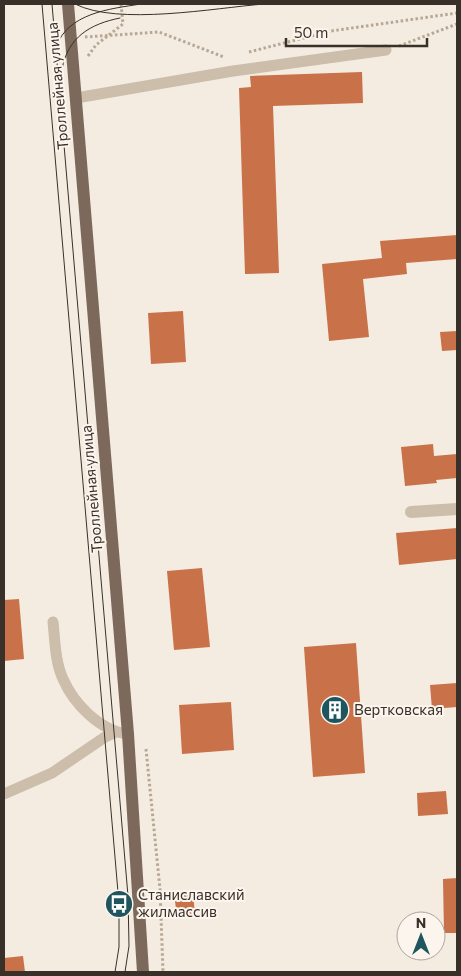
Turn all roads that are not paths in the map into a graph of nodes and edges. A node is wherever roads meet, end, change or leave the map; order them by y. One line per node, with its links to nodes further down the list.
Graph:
1 (68, 4): 3 (main road, Троллейная улица)
2 (386, 50): 3 (lane)
3 (76, 98): 8 (main road, Троллейная улица)
4 (457, 509): 5 (street)
5 (411, 512)
6 (53, 622): 7 (lane)
7 (114, 733): 8 (lane); 9 (lane)
8 (128, 734): 10 (main road, Троллейная улица)
9 (4, 794)
10 (144, 972)

